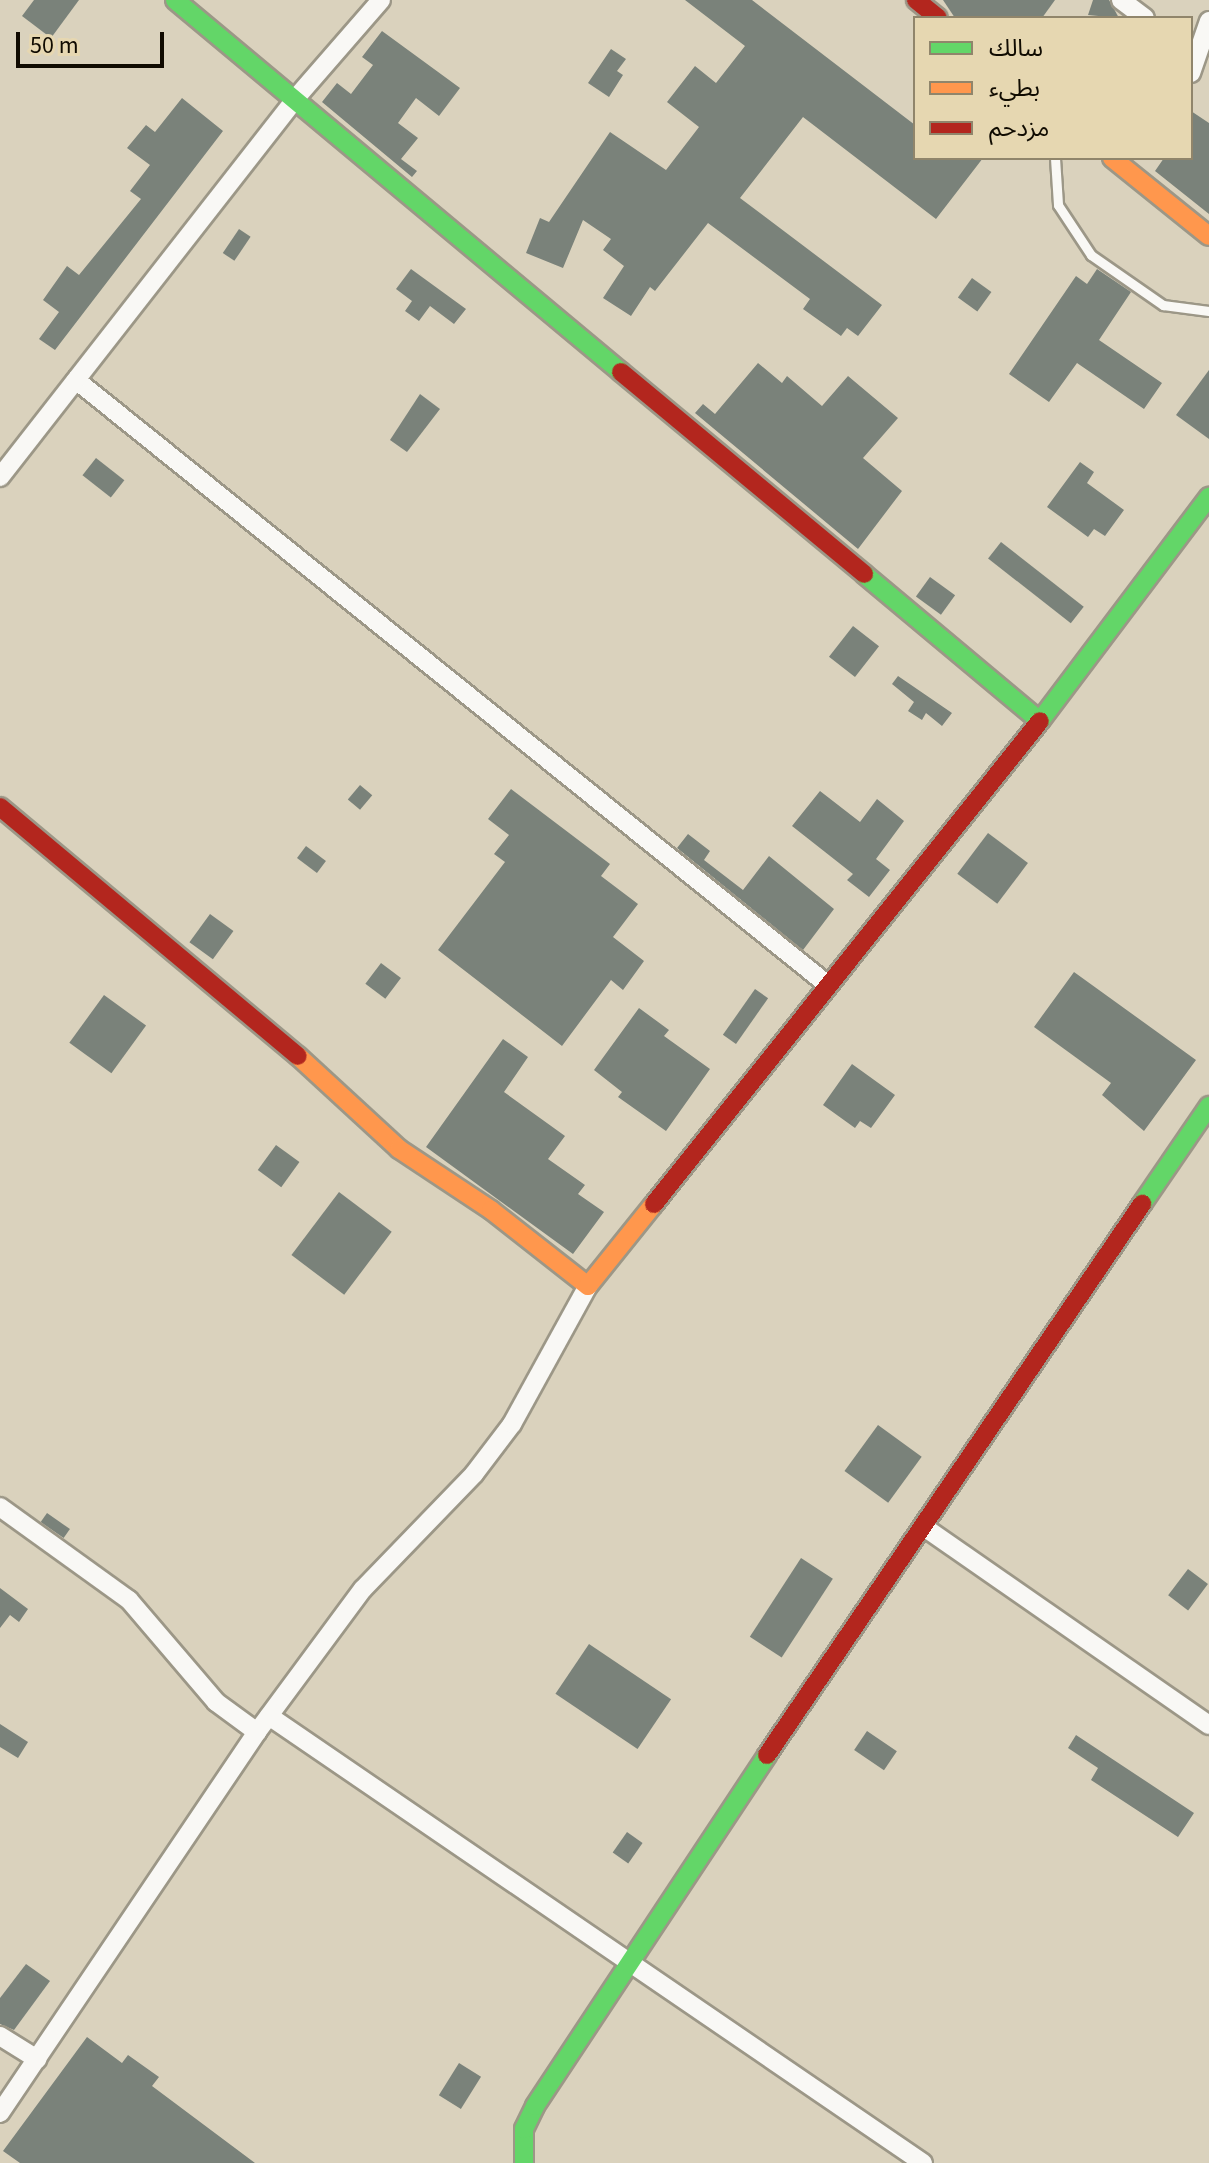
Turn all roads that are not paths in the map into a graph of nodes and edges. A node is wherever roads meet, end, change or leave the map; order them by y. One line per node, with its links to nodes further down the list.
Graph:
1 (175, 0): 9 (street)
2 (381, 0): 9 (street)
3 (916, 0): 5 (street)
4 (1121, 0): 6 (street)
5 (936, 16)
6 (1142, 16)
7 (1209, 21): 8 (street)
8 (1197, 63)
9 (295, 99): 14 (street); 17 (street)
10 (1055, 160): 13 (lane)
11 (1135, 165): 12 (street)
12 (1209, 236)
13 (1209, 311)
14 (76, 380): 15 (street); 19 (street)
15 (0, 477)
16 (1209, 497): 17 (street)
17 (1040, 721): 19 (street)
18 (0, 807): 21 (street)
19 (828, 985): 21 (street)
20 (1209, 1106): 23 (street)
21 (588, 1286): 24 (street)
22 (0, 1507): 26 (street)
23 (924, 1527): 25 (street); 27 (street)
24 (269, 1716): 26 (street); 27 (street)
25 (1209, 1725)
26 (257, 1732): 29 (street)
27 (626, 1961): 31 (street); 32 (street)
28 (0, 2036): 29 (street)
29 (37, 2059): 30 (street)
30 (0, 2113)
31 (524, 2163)
32 (923, 2163)

